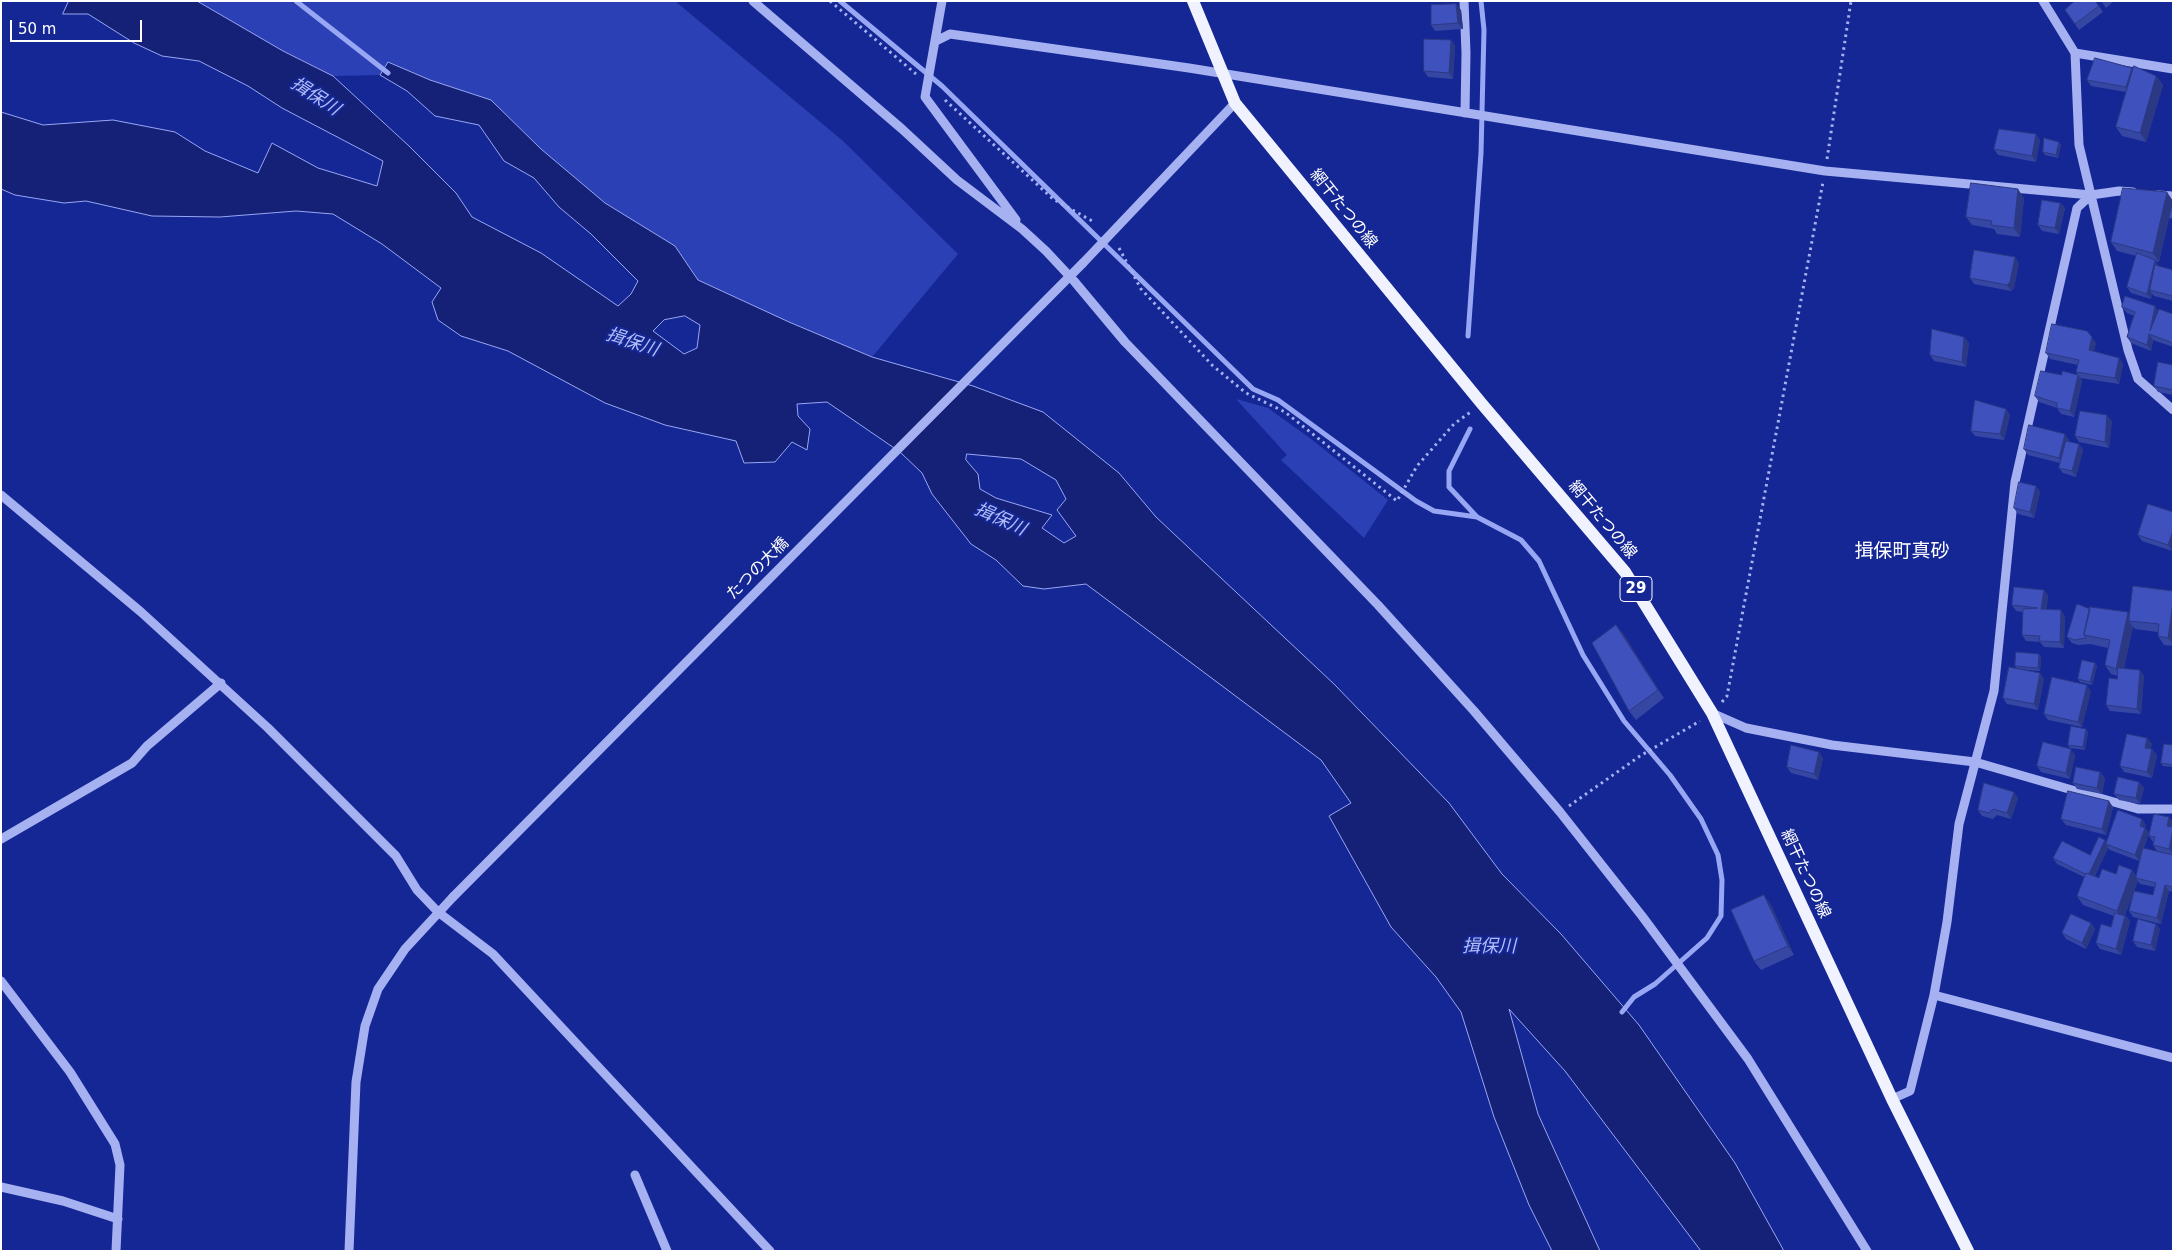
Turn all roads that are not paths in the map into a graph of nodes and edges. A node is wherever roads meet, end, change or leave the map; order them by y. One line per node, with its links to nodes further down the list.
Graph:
1 (753, 1): 14 (street)
2 (942, 1): 6 (street)
3 (1193, 1): 9 (main road, 網干たつの線 / 29)
4 (1464, 1): 11 (street)
5 (2044, 1): 7 (street)
6 (936, 40): 9 (street); 14 (street)
7 (2075, 53): 8 (street); 12 (street)
8 (2173, 69)
9 (1224, 74): 10 (main road, 網干たつの線 / 29); 11 (street)
10 (1235, 103): 18 (main road, 網干たつの線 / 29); 22 (street, たつの大橋, bridge)
11 (1465, 113): 12 (street)
12 (2091, 195): 13 (street); 15 (street); 19 (street)
13 (2173, 196)
14 (1022, 228): 34 (street)
15 (2173, 410)
16 (1, 495): 17 (street)
17 (221, 683): 21 (street); 22 (street)
18 (1712, 714): 19 (street); 26 (main road, 網干たつの線 / 29)
19 (1975, 762): 20 (street); 24 (street)
20 (2173, 810)
21 (1, 838)
22 (438, 912): 31 (street, たつの大橋); 33 (street)
23 (1, 981): 29 (street)
24 (1934, 995): 25 (street); 26 (street)
25 (2173, 1058)
26 (1892, 1100): 35 (main road, 網干たつの線 / 29)
27 (635, 1175): 32 (street)
28 (1, 1188): 29 (street)
29 (118, 1219): 30 (street)
30 (116, 1251)
31 (348, 1251)
32 (667, 1251)
33 (770, 1251)
34 (1867, 1251)
35 (1968, 1251)

